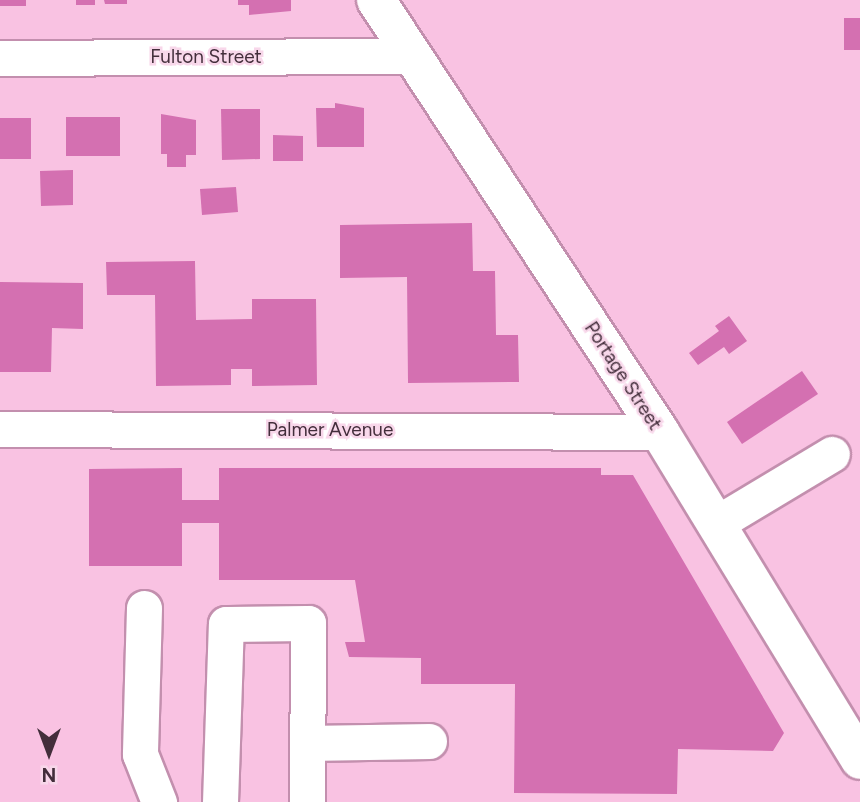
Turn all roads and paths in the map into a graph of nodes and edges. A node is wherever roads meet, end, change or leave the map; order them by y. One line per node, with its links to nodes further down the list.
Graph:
1 (376, 0): 2 (main road, Portage Street)
2 (412, 55): 3 (street, Fulton Street); 5 (main road, Portage Street)
3 (0, 58)
4 (0, 429): 5 (street, Palmer Avenue)
5 (660, 432): 7 (main road, Portage Street)
6 (832, 454): 7 (street)
7 (717, 523): 11 (main road, Portage Street)
8 (144, 608): 12 (street)
9 (429, 741): 10 (street)
10 (308, 743): 13 (street); 14 (street)
11 (857, 745)
12 (159, 802)
13 (220, 802)
14 (307, 802)

